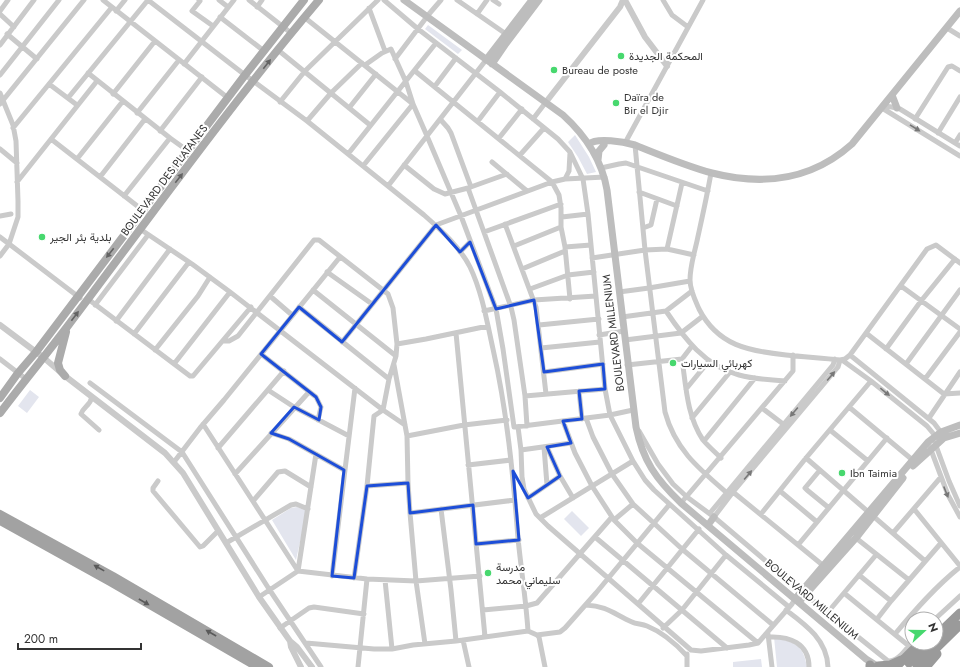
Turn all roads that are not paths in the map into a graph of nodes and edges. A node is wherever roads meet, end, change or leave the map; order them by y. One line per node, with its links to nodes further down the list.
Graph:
1 (8, 0): 33 (street)
2 (34, 0): 39 (street)
3 (59, 0): 54 (street)
4 (84, 0): 59 (street)
5 (103, 0): 31 (street)
6 (125, 0): 31 (street)
7 (148, 0): 38 (street); 50 (street)
8 (200, 0): 40 (street)
9 (219, 0): 28 (street)
10 (234, 0): 28 (street)
11 (249, 0): 29 (street)
12 (262, 0): 29 (street)
13 (304, 0): 41 (main road, BOULEVARD DES PLATANES)
14 (319, 0): 37 (main road, BOULEVARD DES PLATANES)
15 (378, 0): 30 (street)
16 (384, 0): 44 (street)
17 (404, 0): 36 (main road, BOULEVARD MILLENIUM)
18 (441, 0): 36 (street)
19 (457, 0): 34 (street)
20 (487, 0): 34 (street)
21 (493, 0): 27 (street)
22 (539, 0): 65 (main road)
23 (624, 0): 66 (street); 94 (street)
24 (663, 0): 42 (street)
25 (703, 0): 42 (street)
26 (529, 1): 47 (main road)
27 (499, 4)
28 (228, 7): 35 (street)
29 (257, 7): 41 (street)
30 (369, 8): 51 (street); 56 (street)
31 (114, 9): 38 (street); 79 (street)
32 (960, 11): 43 (main road)
33 (0, 12): 39 (street)
34 (477, 14): 47 (street)
35 (220, 17): 40 (street); 57 (street)
36 (427, 17): 44 (street); 62 (main road, BOULEVARD MILLENIUM)
37 (304, 18): 45 (main road, BOULEVARD DES PLATANES); 51 (street)
38 (131, 22): 49 (street); 70 (street)
39 (14, 26): 46 (street)
40 (213, 26): 50 (street)
41 (282, 27): 45 (street); 57 (main road, BOULEVARD DES PLATANES)
42 (688, 27): 66 (street)
43 (947, 28): 48 (street); 86 (main road)
44 (418, 29): 52 (street); 60 (street)
45 (291, 33): 55 (main road, BOULEVARD DES PLATANES)
46 (7, 34): 53 (street); 54 (street)
47 (506, 34): 62 (main road)
48 (960, 36)
49 (155, 41): 61 (street); 85 (street)
50 (201, 41): 63 (street); 74 (street)
51 (336, 42): 64 (street); 69 (street)
52 (436, 42): 58 (street); 67 (street)
53 (0, 45)
54 (22, 47): 59 (street); 73 (street)
55 (278, 50): 69 (street); 77 (main road, BOULEVARD DES PLATANES, one-way to 55)
56 (385, 51): 60 (street); 64 (street)
57 (264, 52): 74 (main road, BOULEVARD DES PLATANES)
58 (456, 58): 71 (street); 80 (street)
59 (36, 59): 92 (street)
60 (396, 59): 78 (street)
61 (179, 60): 63 (street); 101 (street)
62 (486, 60): 65 (main road, BOULEVARD MILLENIUM); 71 (street)
63 (184, 64): 75 (street)
64 (363, 64): 72 (street); 84 (street)
65 (492, 64): 94 (main road, BOULEVARD MILLENIUM)
66 (667, 66): 120 (street)
67 (415, 70): 78 (street); 80 (street)
68 (960, 71): 105 (street)
69 (304, 72): 84 (street); 93 (street)
70 (88, 73): 76 (street); 88 (street)
71 (476, 73): 82 (street); 91 (street)
72 (376, 74): 81 (street); 98 (street)
73 (0, 75)
74 (245, 75): 77 (street); 89 (main road, BOULEVARD DES PLATANES)
75 (202, 77): 89 (street); 111 (street)
76 (97, 80): 85 (street); 96 (street)
77 (253, 82): 93 (street); 161 (main road, BOULEVARD DES PLATANES, one-way to 77)
78 (406, 82): 81 (street); 95 (street)
79 (50, 84): 88 (street); 109 (street)
80 (435, 86): 91 (street)
81 (398, 92): 95 (street); 108 (street)
82 (500, 92): 100 (street); 106 (street)
83 (0, 93): 92 (street)
84 (331, 93): 98 (street); 107 (street)
85 (113, 94): 90 (street)
86 (892, 95): 97 (main road); 99 (main road)
87 (960, 97): 112 (street)
88 (68, 98): 96 (street)
89 (228, 98): 125 (main road, BOULEVARD DES PLATANES)
90 (123, 101): 101 (street); 130 (street)
91 (454, 101): 103 (street); 106 (street)
92 (1, 102): 109 (street)
93 (280, 102): 107 (street)
94 (546, 102): 104 (street); 115 (main road, BOULEVARD MILLENIUM)
95 (413, 104): 114 (street); 135 (street)
96 (77, 105): 116 (street)
97 (883, 107): 99 (street); 129 (street, one-way to 129); 137 (main road)
98 (349, 108): 108 (street)
99 (898, 108): 105 (street)
100 (522, 110): 104 (street); 118 (street)
101 (137, 113): 102 (street)
102 (145, 119): 111 (street); 139 (street)
103 (440, 119): 114 (street); 147 (street)
104 (533, 119): 110 (street)
105 (915, 119): 112 (street)
106 (478, 120): 118 (street)
107 (307, 121): 127 (street)
108 (370, 125): 127 (street)
109 (13, 128): 132 (street)
110 (544, 128): 126 (street); 128 (street)
111 (160, 131): 117 (street)
112 (938, 133): 123 (street)
113 (960, 135): 123 (street)
114 (427, 136): 133 (street); 151 (street)
115 (584, 137): 119 (main road); 121 (main road, BOULEVARD MILLENIUM)
116 (51, 138): 130 (street); 143 (street)
117 (170, 138): 125 (street); 152 (street)
118 (499, 138): 128 (street)
119 (603, 143): 120 (main road); 121 (main road); 134 (main road)
120 (625, 143): 122 (main road)
121 (589, 145): 134 (main road, BOULEVARD MILLENIUM)
122 (635, 145): 136 (street); 137 (main road)
123 (958, 145)
124 (0, 149): 132 (street)
125 (188, 151): 157 (main road, BOULEVARD DES PLATANES)
126 (570, 152): 141 (street); 142 (street)
127 (348, 154): 135 (street)
128 (520, 155): 144 (street)
129 (960, 156)
130 (77, 159): 139 (street)
131 (492, 162): 138 (street)
132 (17, 163): 143 (street)
133 (404, 165): 146 (street); 151 (street)
134 (600, 165): 136 (street); 140 (main road, BOULEVARD MILLENIUM)
135 (363, 166): 146 (street)
136 (636, 166): 145 (street); 150 (street)
137 (712, 173): 149 (street)
138 (507, 174): 147 (street); 148 (street)
139 (100, 177): 152 (street)
140 (605, 177): 142 (street); 181 (main road, BOULEVARD MILLENIUM)
141 (565, 179): 142 (street); 144 (street)
142 (582, 179): 159 (street)
143 (17, 182): 173 (street)
144 (552, 182): 148 (street); 154 (street)
145 (682, 183): 149 (street); 155 (street)
146 (388, 186): 165 (street)
147 (469, 188): 151 (street); 156 (street)
148 (527, 191): 156 (street)
149 (708, 191): 182 (street)
150 (639, 192): 153 (street); 167 (street)
151 (452, 193): 162 (street)
152 (124, 196): 157 (street)
153 (657, 199): 155 (street); 167 (street)
154 (561, 204): 163 (street); 164 (street)
155 (677, 206): 178 (street)
156 (476, 210): 162 (street); 169 (street)
157 (143, 211): 161 (street); 204 (main road, BOULEVARD DES PLATANES, one-way to 204)
158 (11, 214): 160 (street)
159 (588, 214): 163 (street); 174 (street)
160 (0, 216)
161 (150, 216): 168 (main road, BOULEVARD DES PLATANES)
162 (461, 216): 165 (street); 172 (street)
163 (562, 217): 166 (street)
164 (505, 224): 169 (street); 175 (street)
165 (436, 225): 180 (street); 200 (street)
166 (561, 227): 175 (street); 177 (street)
167 (643, 228): 179 (street)
168 (140, 229): 170 (street); 208 (main road, BOULEVARD DES PLATANES)
169 (484, 232): 213 (street)
170 (148, 235): 176 (street); 212 (street)
171 (0, 237): 173 (street)
172 (470, 242): 180 (street); 216 (street)
173 (9, 244): 183 (street); 204 (street)
174 (591, 245): 177 (street); 185 (street)
175 (514, 246): 189 (street)
176 (170, 249): 187 (street); 226 (street)
177 (565, 249): 189 (street); 192 (street)
178 (667, 249): 179 (street); 182 (street)
179 (645, 250): 181 (street); 196 (street)
180 (460, 252): 217 (street)
181 (615, 254): 185 (street); 203 (main road, BOULEVARD MILLENIUM)
182 (694, 255): 194 (street)
183 (0, 256)
184 (340, 257): 190 (street); 200 (street); 205 (street)
185 (592, 258): 191 (street)
186 (955, 259): 188 (street); 195 (street); 210 (street)
187 (189, 262): 193 (street); 238 (street)
188 (960, 263)
189 (522, 268): 197 (street)
190 (327, 272): 198 (street); 211 (street)
191 (594, 272): 192 (street); 206 (street)
192 (568, 275): 197 (street); 207 (street)
193 (210, 277): 202 (street); 249 (street)
194 (690, 280): 196 (street); 201 (street)
195 (901, 286): 210 (street); 237 (street)
196 (649, 288): 203 (street); 220 (street)
197 (530, 289): 209 (street)
198 (313, 290): 214 (street); 227 (street)
199 (960, 290): 223 (street)
200 (384, 291): 211 (street); 245 (street)
201 (692, 291): 218 (street); 222 (street)
202 (230, 292): 215 (street); 261 (street)
203 (619, 292): 224 (main road, BOULEVARD MILLENIUM)
204 (78, 296): 208 (street); 250 (main road, BOULEVARD DES PLATANES)
205 (270, 296): 219 (street); 221 (street)
206 (596, 296): 207 (street); 225 (street)
207 (570, 298): 209 (street)
208 (87, 300): 212 (street); 231 (main road, BOULEVARD DES PLATANES, one-way to 208)
209 (534, 300): 213 (street); 229 (street)
210 (921, 301): 223 (street); 248 (street)
211 (372, 304): 227 (street)
212 (95, 305): 226 (street)
213 (510, 305): 216 (street); 289 (street)
214 (298, 307): 221 (street); 243 (street)
215 (251, 308): 219 (street); 242 (street)
216 (496, 309): 217 (street); 313 (street)
217 (484, 312): 230 (street)
218 (666, 312): 220 (street); 236 (street)
219 (257, 313): 232 (street); 242 (street)
220 (652, 313): 224 (street); 240 (street)
221 (292, 314): 232 (street)
222 (703, 316): 236 (street); 252 (street)
223 (941, 316): 234 (street); 263 (street)
224 (622, 318): 233 (main road, BOULEVARD MILLENIUM)
225 (599, 319): 229 (street); 239 (street)
226 (116, 321): 238 (street)
227 (357, 324): 243 (street); 254 (street)
228 (0, 325): 250 (street)
229 (539, 325): 247 (street)
230 (488, 326): 235 (street); 303 (street)
231 (67, 327): 256 (main road, BOULEVARD DES PLATANES); 271 (main road)
232 (280, 330): 251 (street); 280 (street)
233 (624, 331): 239 (street); 241 (main road, BOULEVARD MILLENIUM)
234 (960, 331): 275 (street)
235 (456, 333): 245 (street); 306 (street)
236 (681, 333): 240 (street); 246 (street)
237 (866, 333): 248 (street); 253 (street)
238 (134, 334): 249 (street)
239 (600, 335): 244 (street)
240 (655, 337): 241 (street); 259 (street)
241 (625, 340): 265 (main road, BOULEVARD MILLENIUM)
242 (223, 341): 261 (street)
243 (342, 342): 274 (street)
244 (600, 342): 247 (street); 262 (street)
245 (397, 344): 254 (street)
246 (692, 346): 257 (street); 260 (street)
247 (541, 348): 267 (street)
248 (886, 349): 263 (street)
249 (155, 350): 261 (street)
250 (36, 352): 256 (street); 270 (main road, BOULEVARD DES PLATANES)
251 (261, 354): 266 (street); 305 (street)
252 (793, 355): 258 (street); 277 (street)
253 (850, 355): 258 (street); 300 (street)
254 (396, 356): 264 (street)
255 (0, 358): 270 (street)
256 (44, 358): 271 (street); 273 (main road, BOULEVARD DES PLATANES)
257 (682, 359): 259 (street); 282 (street)
258 (839, 360): 278 (street); 307 (street, one-way to 307); 317 (street, one-way to 258)
259 (658, 361): 265 (street); 342 (street)
260 (710, 361): 268 (street); 282 (street)
261 (174, 364)
262 (603, 364): 267 (street); 281 (street)
263 (906, 364): 275 (street)
264 (394, 365): 274 (street); 308 (street)
265 (627, 365): 296 (main road, BOULEVARD MILLENIUM)
266 (284, 371): 283 (street); 285 (street)
267 (544, 372): 287 (street)
268 (730, 372): 272 (street); 299 (street)
269 (960, 372): 276 (street)
270 (18, 373): 273 (street); 291 (main road, BOULEVARD DES PLATANES)
271 (65, 376): 290 (street)
272 (755, 378): 277 (street); 323 (street)
273 (26, 379): 297 (main road, BOULEVARD DES PLATANES)
274 (389, 379): 295 (street)
275 (925, 379): 288 (street)
276 (958, 379): 288 (street)
277 (785, 381): 294 (street)
278 (871, 381): 293 (street); 322 (street, one-way to 322)
279 (90, 383): 328 (street)
280 (354, 388): 295 (street); 319 (street)
281 (605, 389): 284 (street); 298 (street)
282 (686, 389): 299 (street)
283 (268, 390): 292 (street); 326 (street)
284 (579, 391): 287 (street); 301 (street)
285 (309, 392): 292 (street); 302 (street)
286 (960, 393): 288 (street)
287 (546, 394): 289 (street)
288 (944, 394): 300 (street)
289 (525, 396): 310 (street)
290 (92, 397): 314 (street); 335 (street)
291 (0, 398)
292 (294, 407): 302 (street); 316 (street)
293 (849, 407): 315 (street); 321 (street)
294 (762, 408): 307 (street); 330 (street)
295 (383, 410): 308 (street); 348 (street)
296 (633, 410): 298 (street); 311 (main road, BOULEVARD MILLENIUM)
297 (0, 413)
298 (610, 416): 301 (street); 333 (street)
299 (692, 418): 323 (street)
300 (929, 418): 322 (street)
301 (584, 419): 304 (street); 341 (street)
302 (318, 420): 319 (street)
303 (507, 420): 306 (street); 312 (street)
304 (563, 421): 310 (street); 324 (street)
305 (203, 424): 326 (street); 328 (street)
306 (464, 424): 320 (street); 337 (street)
307 (783, 424): 317 (street)
308 (405, 425): 320 (street)
309 (960, 425): 322 (main road)
310 (527, 426): 313 (street)
311 (636, 426): 355 (street); 361 (main road, BOULEVARD MILLENIUM)
312 (508, 427): 313 (street); 332 (street)
313 (516, 427): 327 (street)
314 (99, 430)
315 (830, 430): 331 (street); 334 (street)
316 (271, 433): 329 (street); 340 (street)
317 (779, 433): 353 (street); 354 (street, one-way to 317)
318 (960, 433): 322 (main road)
319 (349, 436): 338 (street)
320 (407, 436): 346 (street)
321 (887, 438): 334 (street); 336 (street)
322 (936, 440): 336 (main road); 344 (street); 364 (street)
323 (704, 441): 330 (street)
324 (571, 443): 325 (street); 349 (street)
325 (546, 447): 327 (street); 343 (street); 347 (street)
326 (218, 448): 340 (street)
327 (521, 450): 356 (street)
328 (182, 452): 335 (street); 385 (street)
329 (316, 454): 338 (street); 350 (street)
330 (721, 458): 342 (street)
331 (806, 458): 339 (street); 351 (street)
332 (511, 460): 337 (street); 358 (street)
333 (633, 461): 341 (street); 363 (street)
334 (868, 461): 352 (street)
335 (174, 462): 383 (street)
336 (914, 462): 372 (main road)
337 (468, 465): 362 (street)
338 (344, 470): 406 (street)
339 (820, 470): 352 (street); 365 (street)
340 (235, 474): 359 (street)
341 (612, 474): 349 (street); 360 (street)
342 (706, 475): 353 (street); 355 (street)
343 (560, 476): 347 (street); 357 (street)
344 (941, 477): 368 (street); 374 (street, one-way to 374)
345 (158, 481): 383 (street)
346 (408, 483): 348 (street); 369 (street)
347 (547, 485): 356 (street)
348 (367, 486): 408 (street)
349 (592, 486): 357 (street); 376 (street)
350 (311, 487): 359 (street); 366 (street)
351 (780, 491): 371 (street); 379 (street)
352 (843, 491): 365 (street); 372 (street)
353 (726, 492): 373 (street)
354 (733, 492): 371 (street); 373 (street)
355 (687, 497): 361 (street); 373 (street)
356 (528, 498): 375 (street)
357 (573, 498): 375 (street)
358 (515, 500): 362 (street); 388 (street)
359 (252, 501): 377 (street)
360 (633, 504): 376 (street); 380 (street)
361 (681, 504): 381 (main road, BOULEVARD MILLENIUM)
362 (473, 505): 367 (street); 392 (street)
363 (669, 505): 380 (street); 382 (street)
364 (960, 506)
365 (829, 508): 379 (street)
366 (308, 509): 377 (street); 403 (street)
367 (440, 509): 369 (street); 409 (street)
368 (914, 509): 384 (street); 391 (street)
369 (410, 513): 414 (street)
370 (0, 514): 463 (highway, one-way to 370)
371 (761, 514): 393 (street)
372 (871, 514): 384 (street); 387 (main road); 402 (main road)
373 (712, 515): 381 (main road); 419 (street)
374 (960, 517)
375 (540, 518): 395 (street)
376 (613, 518): 386 (street); 390 (street)
377 (265, 520): 385 (street); 403 (street)
378 (0, 522): 462 (highway, one-way to 462)
379 (817, 522): 393 (street)
380 (653, 523): 390 (street); 394 (street)
381 (708, 525): 424 (main road, BOULEVARD MILLENIUM)
382 (699, 529): 394 (street); 397 (street)
383 (218, 531): 389 (street)
384 (893, 533): 399 (street)
385 (236, 537): 389 (street); 416 (street)
386 (595, 537): 395 (street); 398 (street)
387 (856, 538): 396 (street); 402 (main road)
388 (519, 540): 392 (street); 426 (street)
389 (226, 543): 421 (street)
390 (637, 543): 398 (street); 401 (street)
391 (941, 543): 399 (street); 400 (street)
392 (476, 544): 407 (street)
393 (798, 545): 402 (street)
394 (682, 549): 401 (street); 404 (street)
395 (580, 554): 410 (street); 426 (street)
396 (876, 554): 405 (street); 413 (street)
397 (726, 555): 404 (street); 424 (street)
398 (623, 560): 410 (street); 415 (street)
399 (925, 561): 413 (street)
400 (960, 566): 446 (street)
401 (667, 568): 415 (street); 417 (street)
402 (826, 568): 419 (main road)
403 (298, 571): 406 (street); 416 (street)
404 (711, 574): 417 (street); 437 (street)
405 (859, 575): 418 (street); 422 (street)
406 (332, 576): 408 (street)
407 (480, 576): 409 (street); 428 (street)
408 (354, 578): 411 (street)
409 (449, 578): 414 (street); 451 (street)
410 (608, 578): 423 (street); 425 (street)
411 (367, 579): 412 (street); 433 (street)
412 (385, 580): 414 (street); 458 (street)
413 (909, 580): 422 (street)
414 (416, 581): 454 (street)
415 (653, 585): 423 (street); 429 (street)
416 (269, 590): 421 (street); 436 (street)
417 (697, 592): 429 (street); 453 (street)
418 (844, 593): 431 (street); 434 (street)
419 (804, 594): 424 (main road); 431 (street)
420 (960, 596): 430 (street)
421 (259, 597): 440 (street)
422 (891, 601): 434 (street)
423 (638, 604): 439 (street)
424 (792, 604): 437 (street); 461 (main road, BOULEVARD MILLENIUM); 473 (street)
425 (586, 605): 443 (street); 447 (street)
426 (526, 606): 428 (street); 442 (street)
427 (960, 606): 435 (highway)
428 (483, 610): 448 (street)
429 (682, 610): 439 (street); 457 (street)
430 (944, 611)
431 (828, 612): 459 (street)
432 (960, 613): 441 (highway)
433 (364, 614): 436 (street); 455 (street)
434 (877, 619): 446 (street)
435 (944, 620)
436 (291, 621): 440 (street); 452 (street)
437 (773, 625): 445 (street)
438 (960, 625): 459 (highway)
439 (665, 627): 443 (street); 456 (street)
440 (280, 628): 450 (street)
441 (944, 628)
442 (528, 631): 447 (street); 448 (street)
443 (658, 632): 460 (street)
444 (960, 633): 475 (highway)
445 (768, 634): 453 (street); 471 (street); 472 (street)
446 (895, 634): 459 (street)
447 (537, 635): 469 (street)
448 (485, 637): 449 (street)
449 (463, 640): 451 (street); 468 (street)
450 (290, 641): 464 (street); 465 (street)
451 (456, 642): 454 (street)
452 (306, 643): 455 (street); 466 (street)
453 (758, 643): 457 (street)
454 (425, 644): 458 (street)
455 (360, 647): 458 (street); 467 (street)
456 (686, 647): 457 (street); 460 (street)
457 (727, 648)
458 (392, 649)
459 (911, 655): 461 (highway); 474 (highway)
460 (687, 656): 470 (street)
461 (873, 665)
462 (257, 667)
463 (269, 667)
464 (301, 667)
465 (312, 667)
466 (321, 667)
467 (358, 667)
468 (469, 667)
469 (545, 667)
470 (687, 667)
471 (772, 667)
472 (809, 667)
473 (828, 667)
474 (896, 667)
475 (926, 667)

